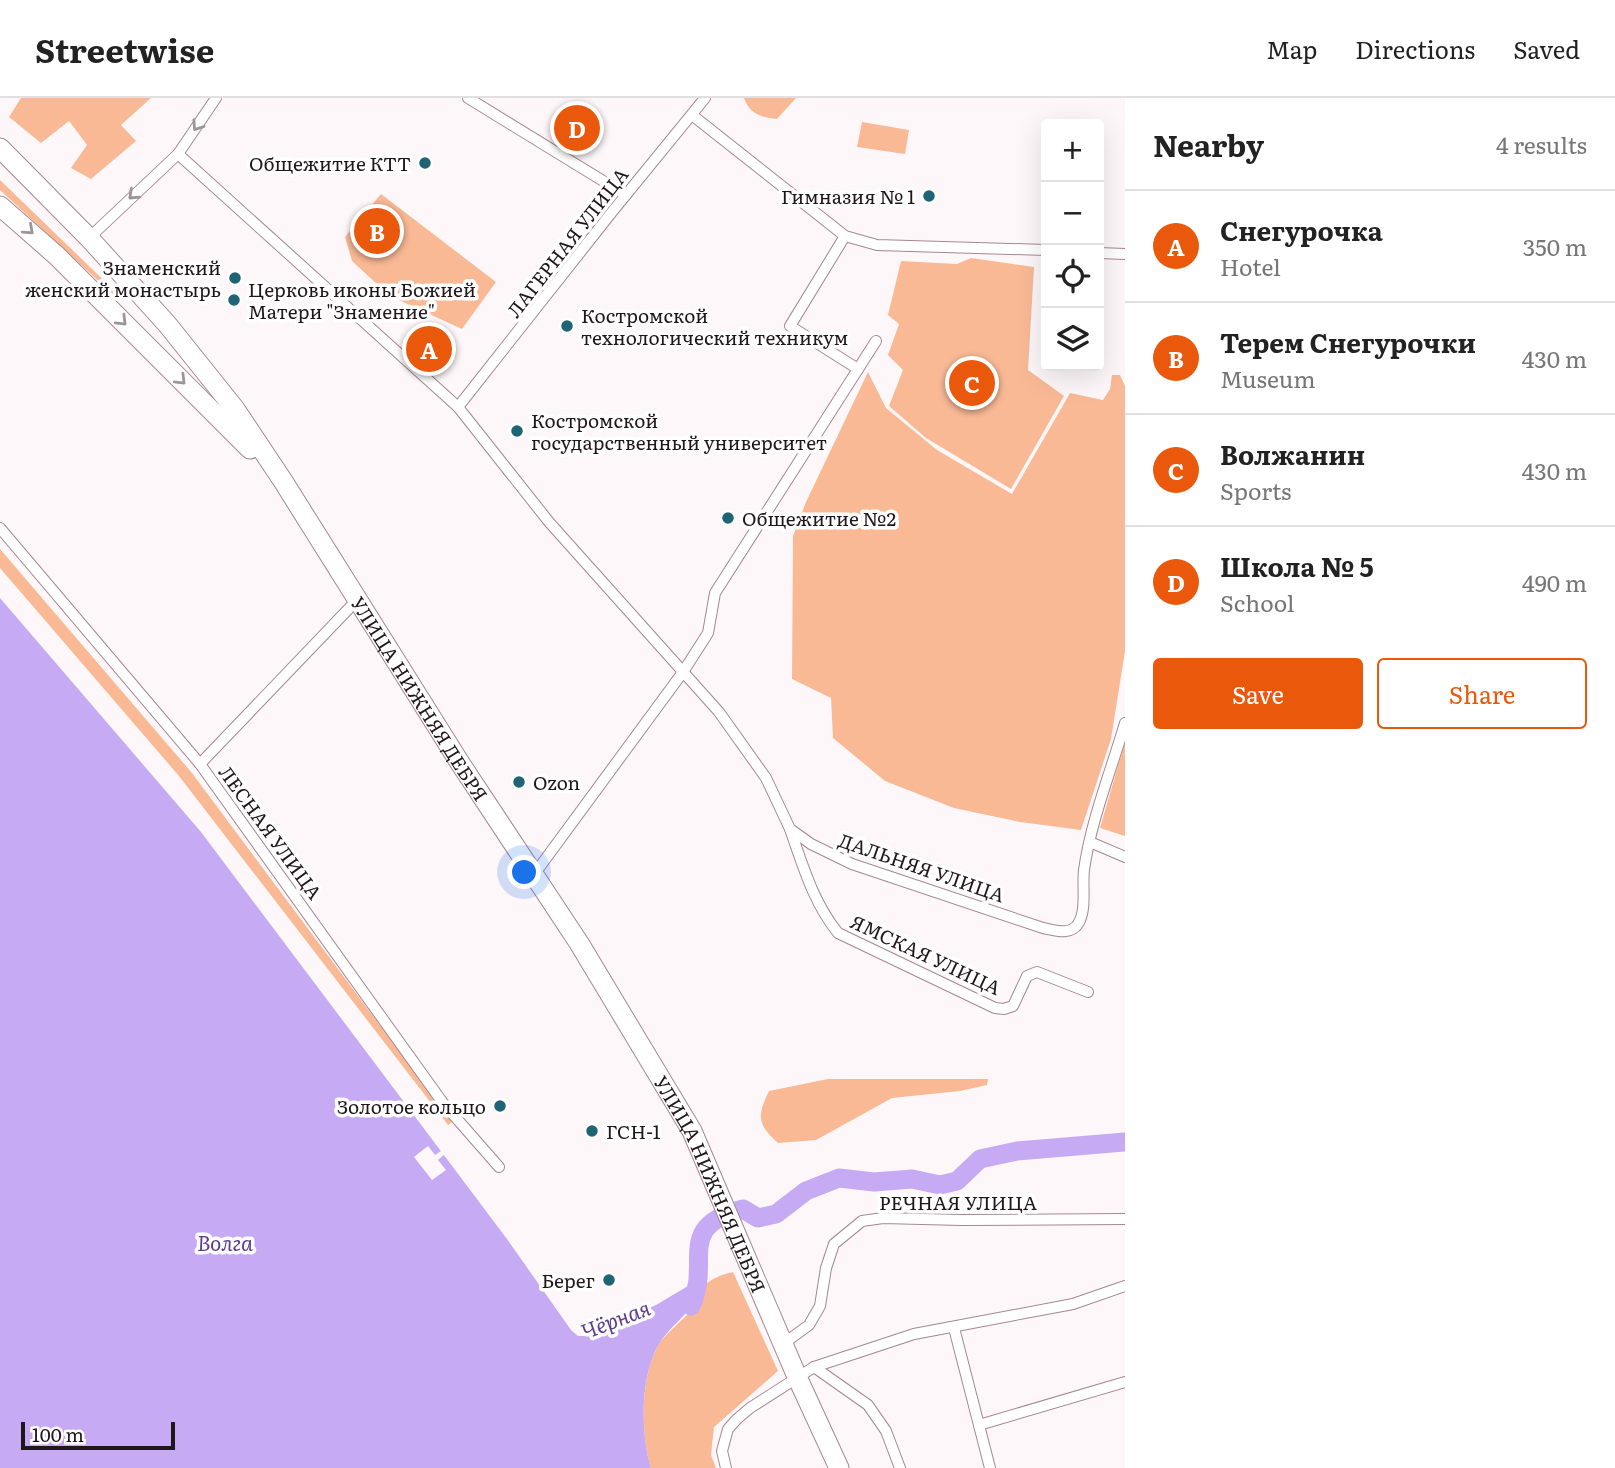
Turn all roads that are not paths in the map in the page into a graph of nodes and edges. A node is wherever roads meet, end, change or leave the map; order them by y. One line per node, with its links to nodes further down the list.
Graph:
1 (216, 98): 6 (street, one-way to 6)
2 (468, 98): 7 (street)
3 (705, 98): 4 (street, ЛАГЕРНАЯ УЛИЦА)
4 (692, 115): 7 (street, ЛАГЕРНАЯ УЛИЦА); 9 (street)
5 (0, 148): 10 (highway, УЛИЦА НИЖНЯЯ ДЕБРЯ)
6 (178, 154): 10 (street, one-way to 10); 16 (street)
7 (626, 195): 16 (street, ЛАГЕРНАЯ УЛИЦА)
8 (0, 206): 17 (highway, one-way to 17)
9 (845, 236): 11 (street); 15 (street)
10 (89, 238): 17 (highway, УЛИЦА НИЖНЯЯ ДЕБРЯ)
11 (1041, 250)
12 (1104, 253): 13 (street)
13 (1125, 254)
14 (876, 341): 15 (street)
15 (858, 369): 20 (street)
16 (458, 407): 20 (street)
17 (283, 481): 19 (highway, УЛИЦА НИЖНЯЯ ДЕБРЯ)
18 (0, 528): 22 (street, ЛЕСНАЯ УЛИЦА)
19 (357, 600): 22 (street); 26 (highway, УЛИЦА НИЖНЯЯ ДЕБРЯ)
20 (683, 672): 23 (street); 26 (street)
21 (1125, 723): 24 (street, ДАЛЬНЯЯ УЛИЦА)
22 (200, 764): 28 (street, ЛЕСНАЯ УЛИЦА)
23 (790, 829): 24 (street, ДАЛЬНЯЯ УЛИЦА); 27 (street, ЯМСКАЯ УЛИЦА)
24 (1090, 842): 25 (street)
25 (1125, 857)
26 (533, 876): 32 (highway, УЛИЦА НИЖНЯЯ ДЕБРЯ)
27 (1088, 992)
28 (499, 1167)
29 (1125, 1219): 32 (street, РЕЧНАЯ УЛИЦА)
30 (1125, 1286): 31 (street)
31 (954, 1328): 33 (street); 35 (street)
32 (783, 1344): 33 (highway, УЛИЦА НИЖНЯЯ ДЕБРЯ)
33 (806, 1373): 36 (street); 37 (highway, УЛИЦА НИЖНЯЯ ДЕБРЯ); 38 (street)
34 (1125, 1382): 35 (street)
35 (979, 1425): 39 (street)
36 (726, 1468)
37 (839, 1468)
38 (900, 1468)
39 (990, 1468)

